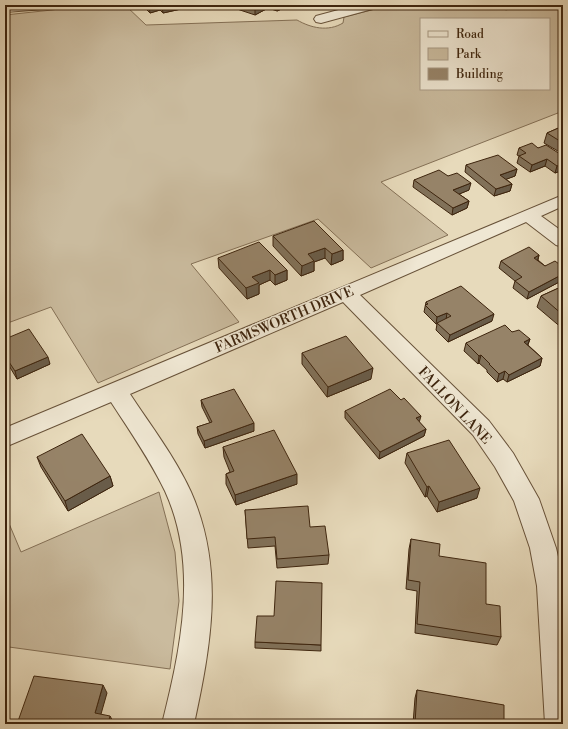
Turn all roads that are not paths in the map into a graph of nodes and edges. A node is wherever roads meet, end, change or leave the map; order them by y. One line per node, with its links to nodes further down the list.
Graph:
1 (45, 5): 3 (street)
2 (371, 5): 4 (street)
3 (5, 8)
4 (321, 19)
5 (563, 200): 6 (street, FARMSWORTH DRIVE)
6 (528, 215): 7 (street); 8 (street, FARMSWORTH DRIVE)
7 (563, 241)
8 (346, 293): 9 (street, FARMSWORTH DRIVE); 12 (street, FALLON LANE)
9 (116, 391): 10 (street, FARMSWORTH DRIVE); 11 (street)
10 (5, 438)
11 (178, 724)
12 (561, 724)

